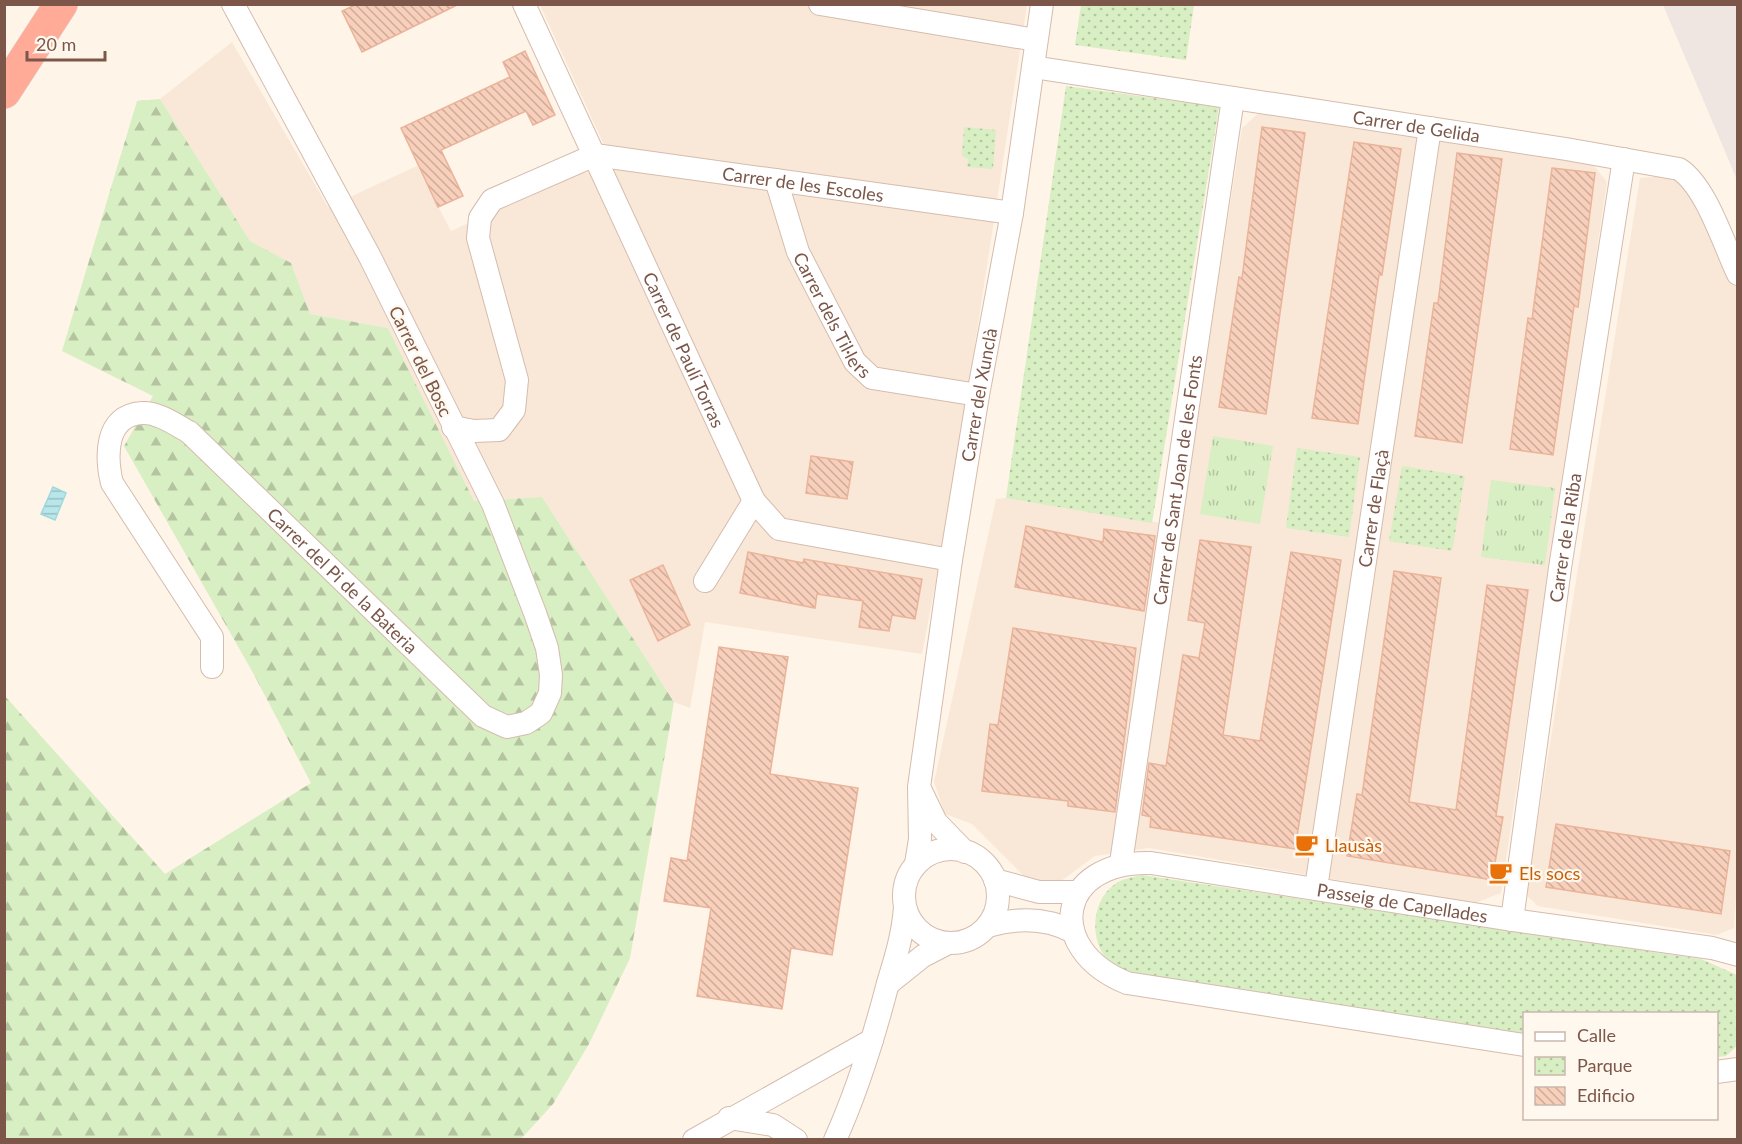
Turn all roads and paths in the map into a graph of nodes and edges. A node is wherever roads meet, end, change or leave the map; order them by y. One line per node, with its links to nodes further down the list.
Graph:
1 (61, 4): 8 (highway)
2 (233, 4): 17 (street, Carrer del Bosc)
3 (524, 4): 11 (street, Carrer de Paulí Torras)
4 (820, 4): 6 (street)
5 (1042, 4): 6 (street, Carrer del Xunclà)
6 (1036, 40): 7 (street, Carrer del Xunclà)
7 (1032, 67): 9 (street, Carrer de Gelida); 14 (street, Carrer del Xunclà)
8 (4, 92)
9 (1233, 98): 10 (street, Carrer de Gelida); 24 (street, Carrer de Sant Joan de les Fonts)
10 (1430, 128): 12 (street, Carrer de Gelida); 27 (street, Carrer de Flaçà)
11 (595, 155): 13 (street, Carrer de les Escoles); 17 (street, Carrer del Bosc); 18 (street, Carrer de Paulí Torras)
12 (1624, 159): 15 (street, Carrer de Gelida); 30 (street, Carrer de la Riba)
13 (776, 180): 14 (street, Carrer de les Escoles); 16 (street, Carrer dels Til·lers)
14 (1012, 213): 16 (street, Carrer del Xunclà)
15 (1737, 274)
16 (978, 395): 19 (street, Carrer del Xunclà)
17 (453, 427): 21 (street, Carrer del Pi de la Bateria)
18 (754, 501): 19 (street, Carrer de Paulí Torras); 20 (street)
19 (951, 560): 22 (street, Carrer del Xunclà)
20 (705, 581)
21 (212, 667)
22 (919, 787): 23 (street); 25 (street, Carrer del Xunclà)
23 (965, 852): 25 (street); 26 (street)
24 (1121, 863): 27 (street, Passeig de Capellades); 28 (street, Passeig de Capellades)
25 (916, 864): 29 (street)
26 (995, 880): 28 (street); 31 (street)
27 (1316, 888): 30 (street, Passeig de Capellades)
28 (1077, 892): 32 (street)
29 (905, 906): 33 (street); 35 (street)
30 (1512, 920): 34 (street, Passeig de Capellades)
31 (988, 926): 32 (street); 33 (street)
32 (1073, 932): 37 (street)
33 (948, 943): 35 (street)
34 (1737, 954)
35 (888, 984): 36 (street)
36 (872, 1040): 40 (street); 43 (street)
37 (1523, 1045)
38 (1737, 1069): 39 (street)
39 (1718, 1072)
40 (729, 1118): 41 (street); 42 (street)
41 (694, 1140)
42 (796, 1140)
43 (835, 1140)

